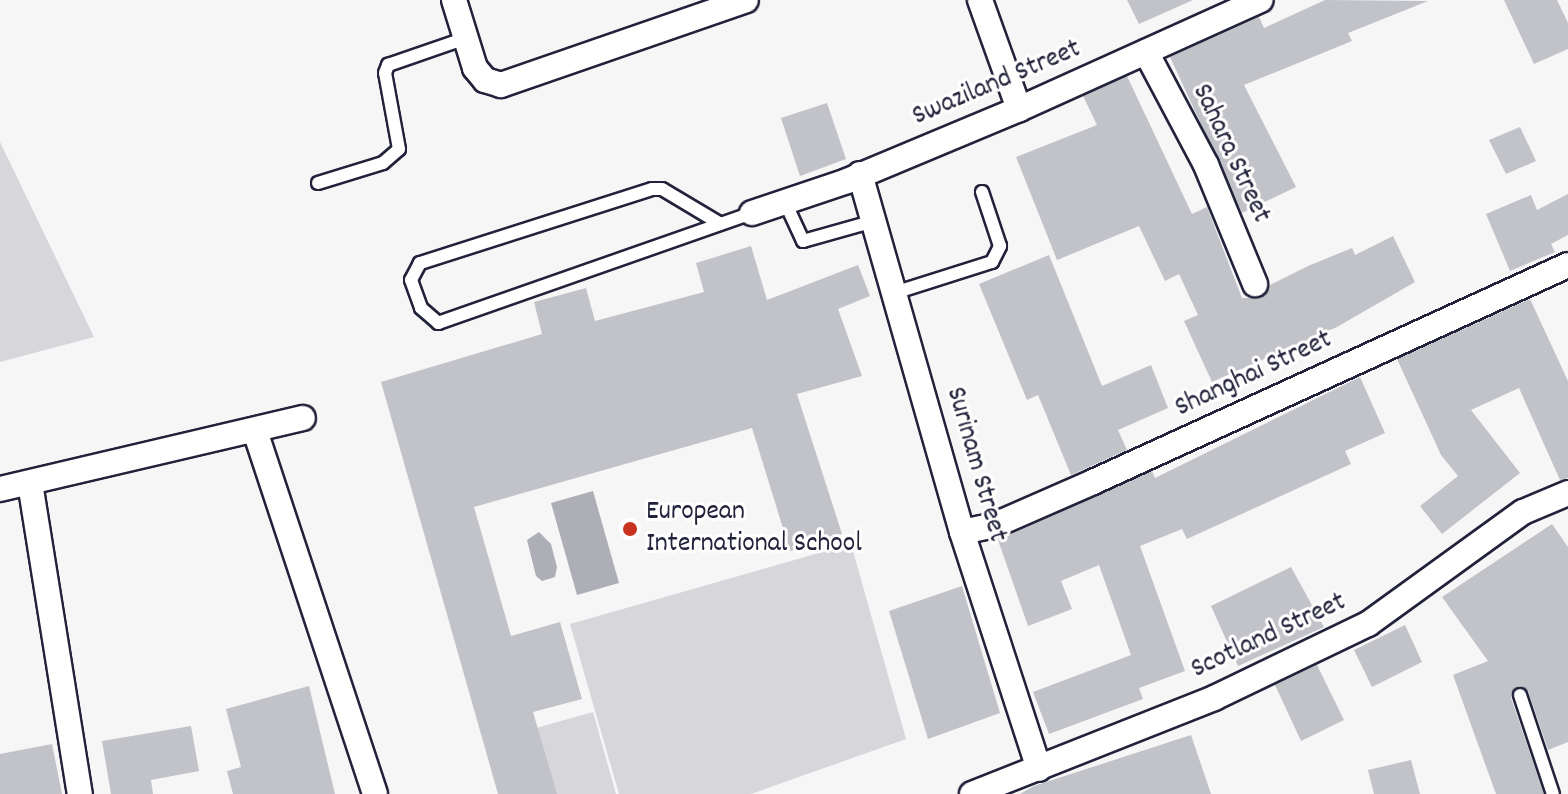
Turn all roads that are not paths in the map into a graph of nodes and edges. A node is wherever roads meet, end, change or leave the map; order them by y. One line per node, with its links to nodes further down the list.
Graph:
1 (454, 0): 5 (street)
2 (746, 0): 5 (street)
3 (980, 0): 7 (street)
4 (1260, 0): 6 (street, Swaziland Street)
5 (466, 38): 9 (lane)
6 (1146, 52): 7 (street, Swaziland Street); 16 (street, Sahara Street)
7 (1019, 109): 8 (street, Swaziland Street)
8 (860, 174): 11 (street, Swaziland Street); 13 (street, Surinam Street)
9 (318, 183)
10 (982, 192): 17 (lane)
11 (785, 202): 12 (street, Swaziland Street); 13 (lane)
12 (752, 213): 14 (lane)
13 (874, 221): 17 (street, Surinam Street)
14 (719, 223): 14 (lane)
15 (1568, 265): 23 (street, Shanghai Street)
16 (1255, 284)
17 (894, 293): 23 (street, Surinam Street)
18 (303, 418): 19 (street)
19 (255, 431): 20 (street); 27 (street)
20 (30, 483): 21 (street); 26 (street)
21 (0, 489)
22 (1568, 493): 25 (street, Scotland Street)
23 (962, 532): 25 (street, Surinam Street)
24 (1520, 695): 29 (lane)
25 (1039, 769): 28 (street, Scotland Street)
26 (80, 794)
27 (375, 794)
28 (972, 794)
29 (1553, 794)

